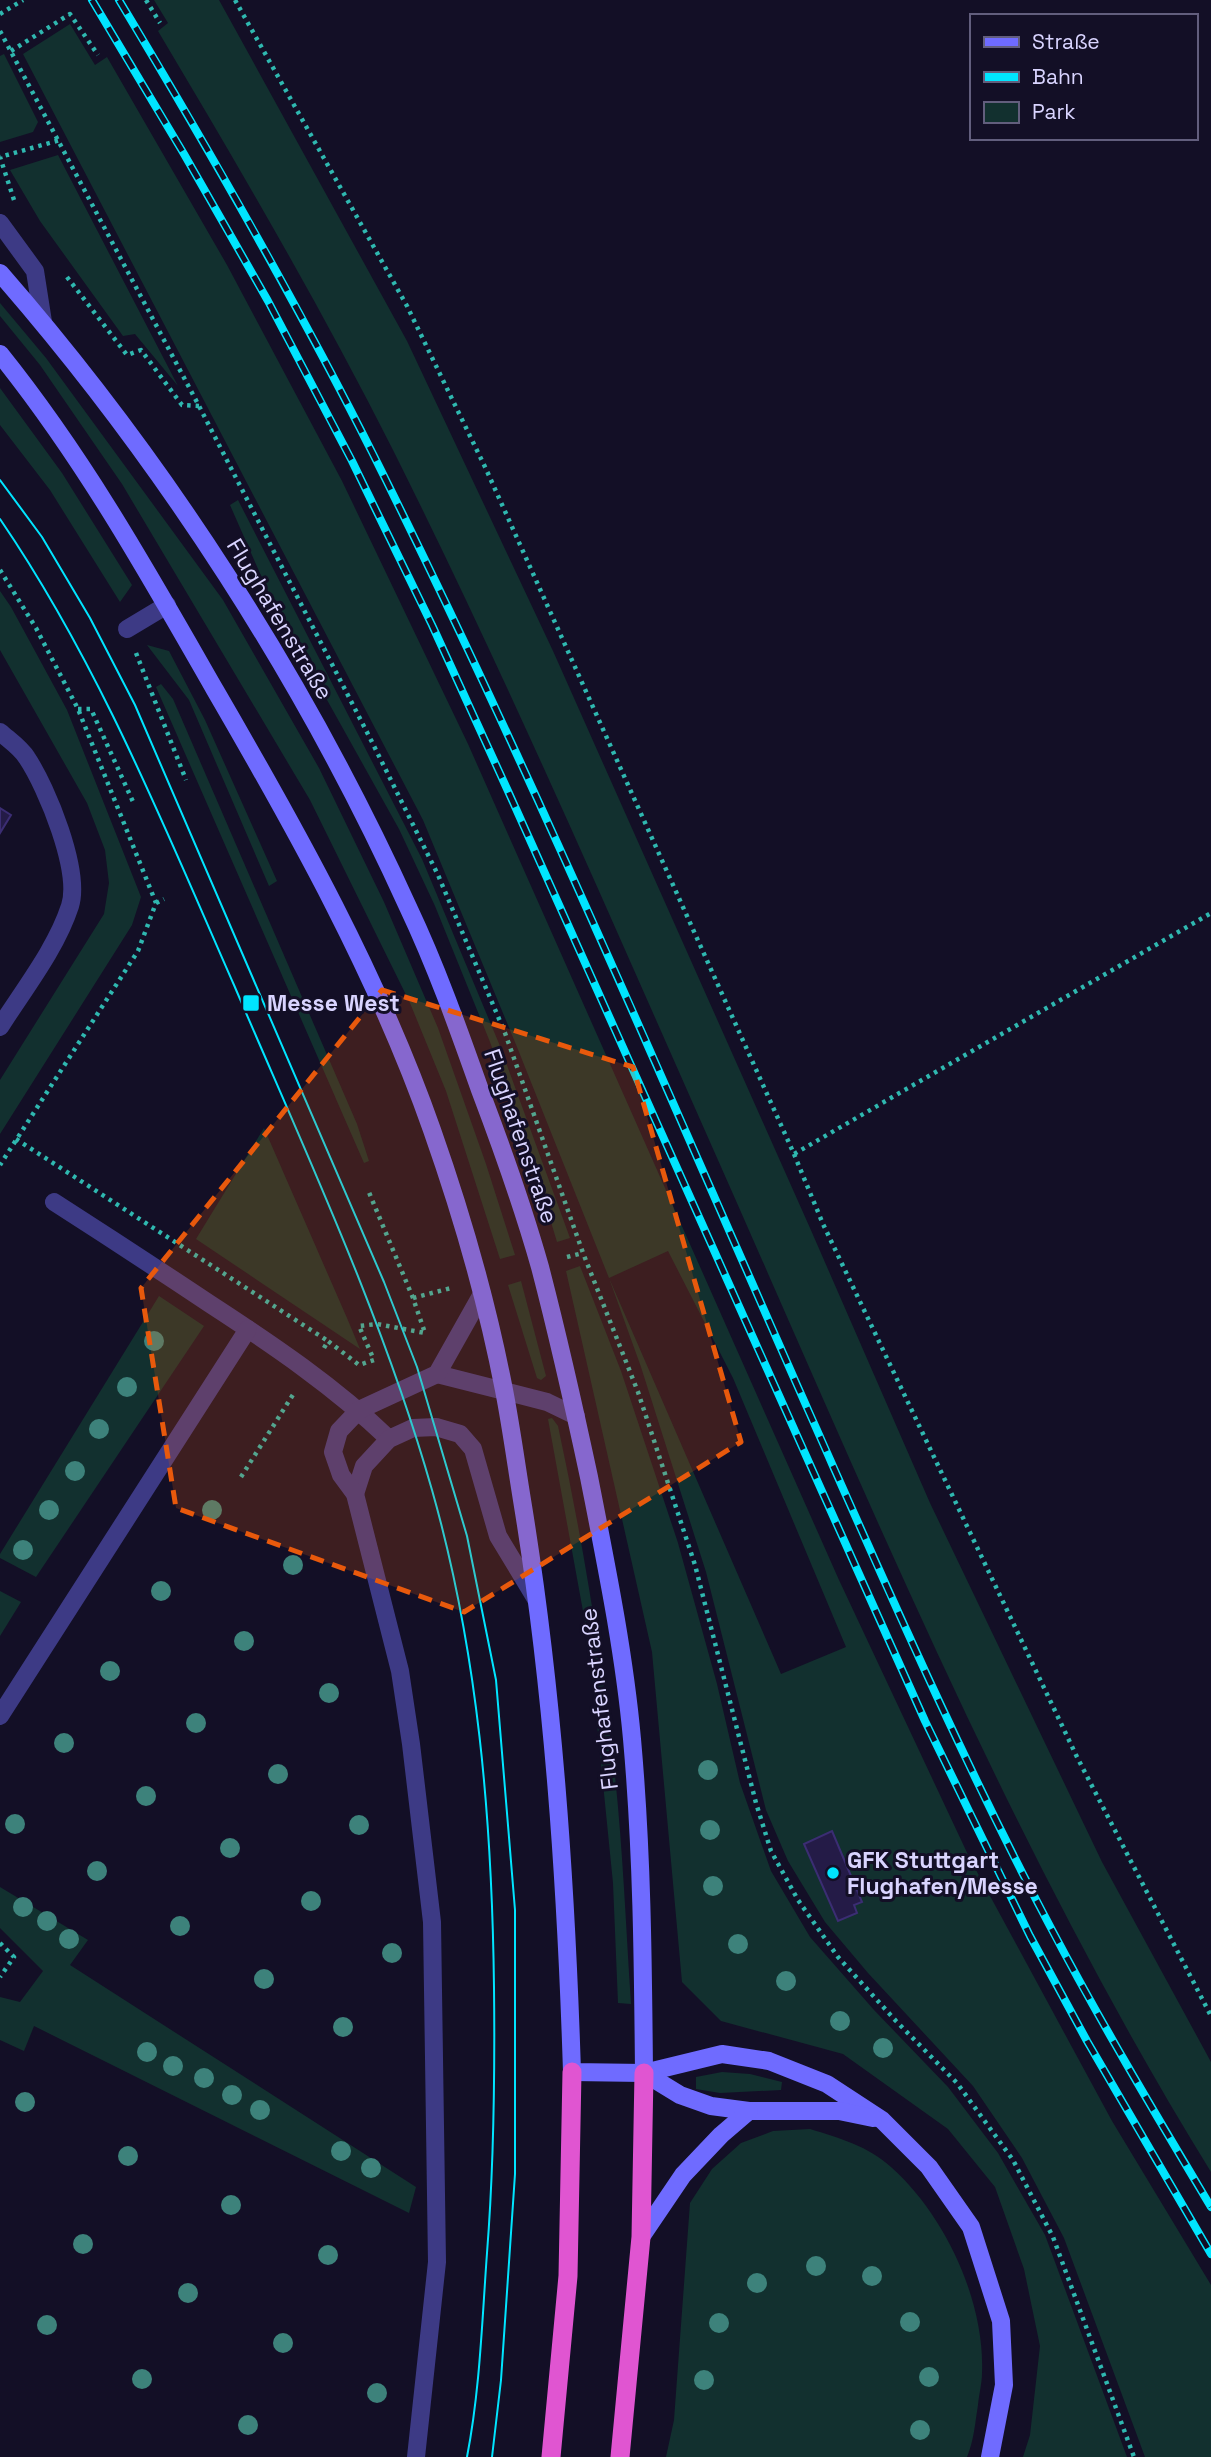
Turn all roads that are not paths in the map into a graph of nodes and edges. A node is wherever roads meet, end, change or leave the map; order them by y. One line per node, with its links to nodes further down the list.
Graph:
1 (0, 223): 3 (street, Flughafenstraße)
2 (0, 272): 3 (main road, Flughafenstraße)
3 (43, 322): 15 (main road, Flughafenstraße)
4 (0, 355): 5 (main road)
5 (167, 605): 6 (street); 10 (main road)
6 (127, 629)
7 (0, 732): 8 (street)
8 (0, 1027)
9 (54, 1202): 11 (street)
10 (482, 1294): 12 (street); 13 (main road)
11 (247, 1329): 14 (street); 19 (street)
12 (437, 1374): 13 (street); 14 (street)
13 (503, 1389): 15 (street); 18 (main road)
14 (359, 1410): 16 (street); 17 (street)
15 (576, 1416): 21 (main road, Flughafenstraße)
16 (389, 1439): 17 (street); 18 (street)
17 (355, 1494): 25 (street)
18 (539, 1603): 20 (main road)
19 (0, 1716)
20 (572, 2072): 21 (main road); 26 (highway)
21 (644, 2073): 22 (main road); 23 (main road); 24 (highway)
22 (749, 2111): 23 (main road); 24 (main road)
23 (882, 2120): 28 (main road)
24 (641, 2237): 27 (highway)
25 (416, 2457)
26 (551, 2457)
27 (620, 2457)
28 (990, 2457)

